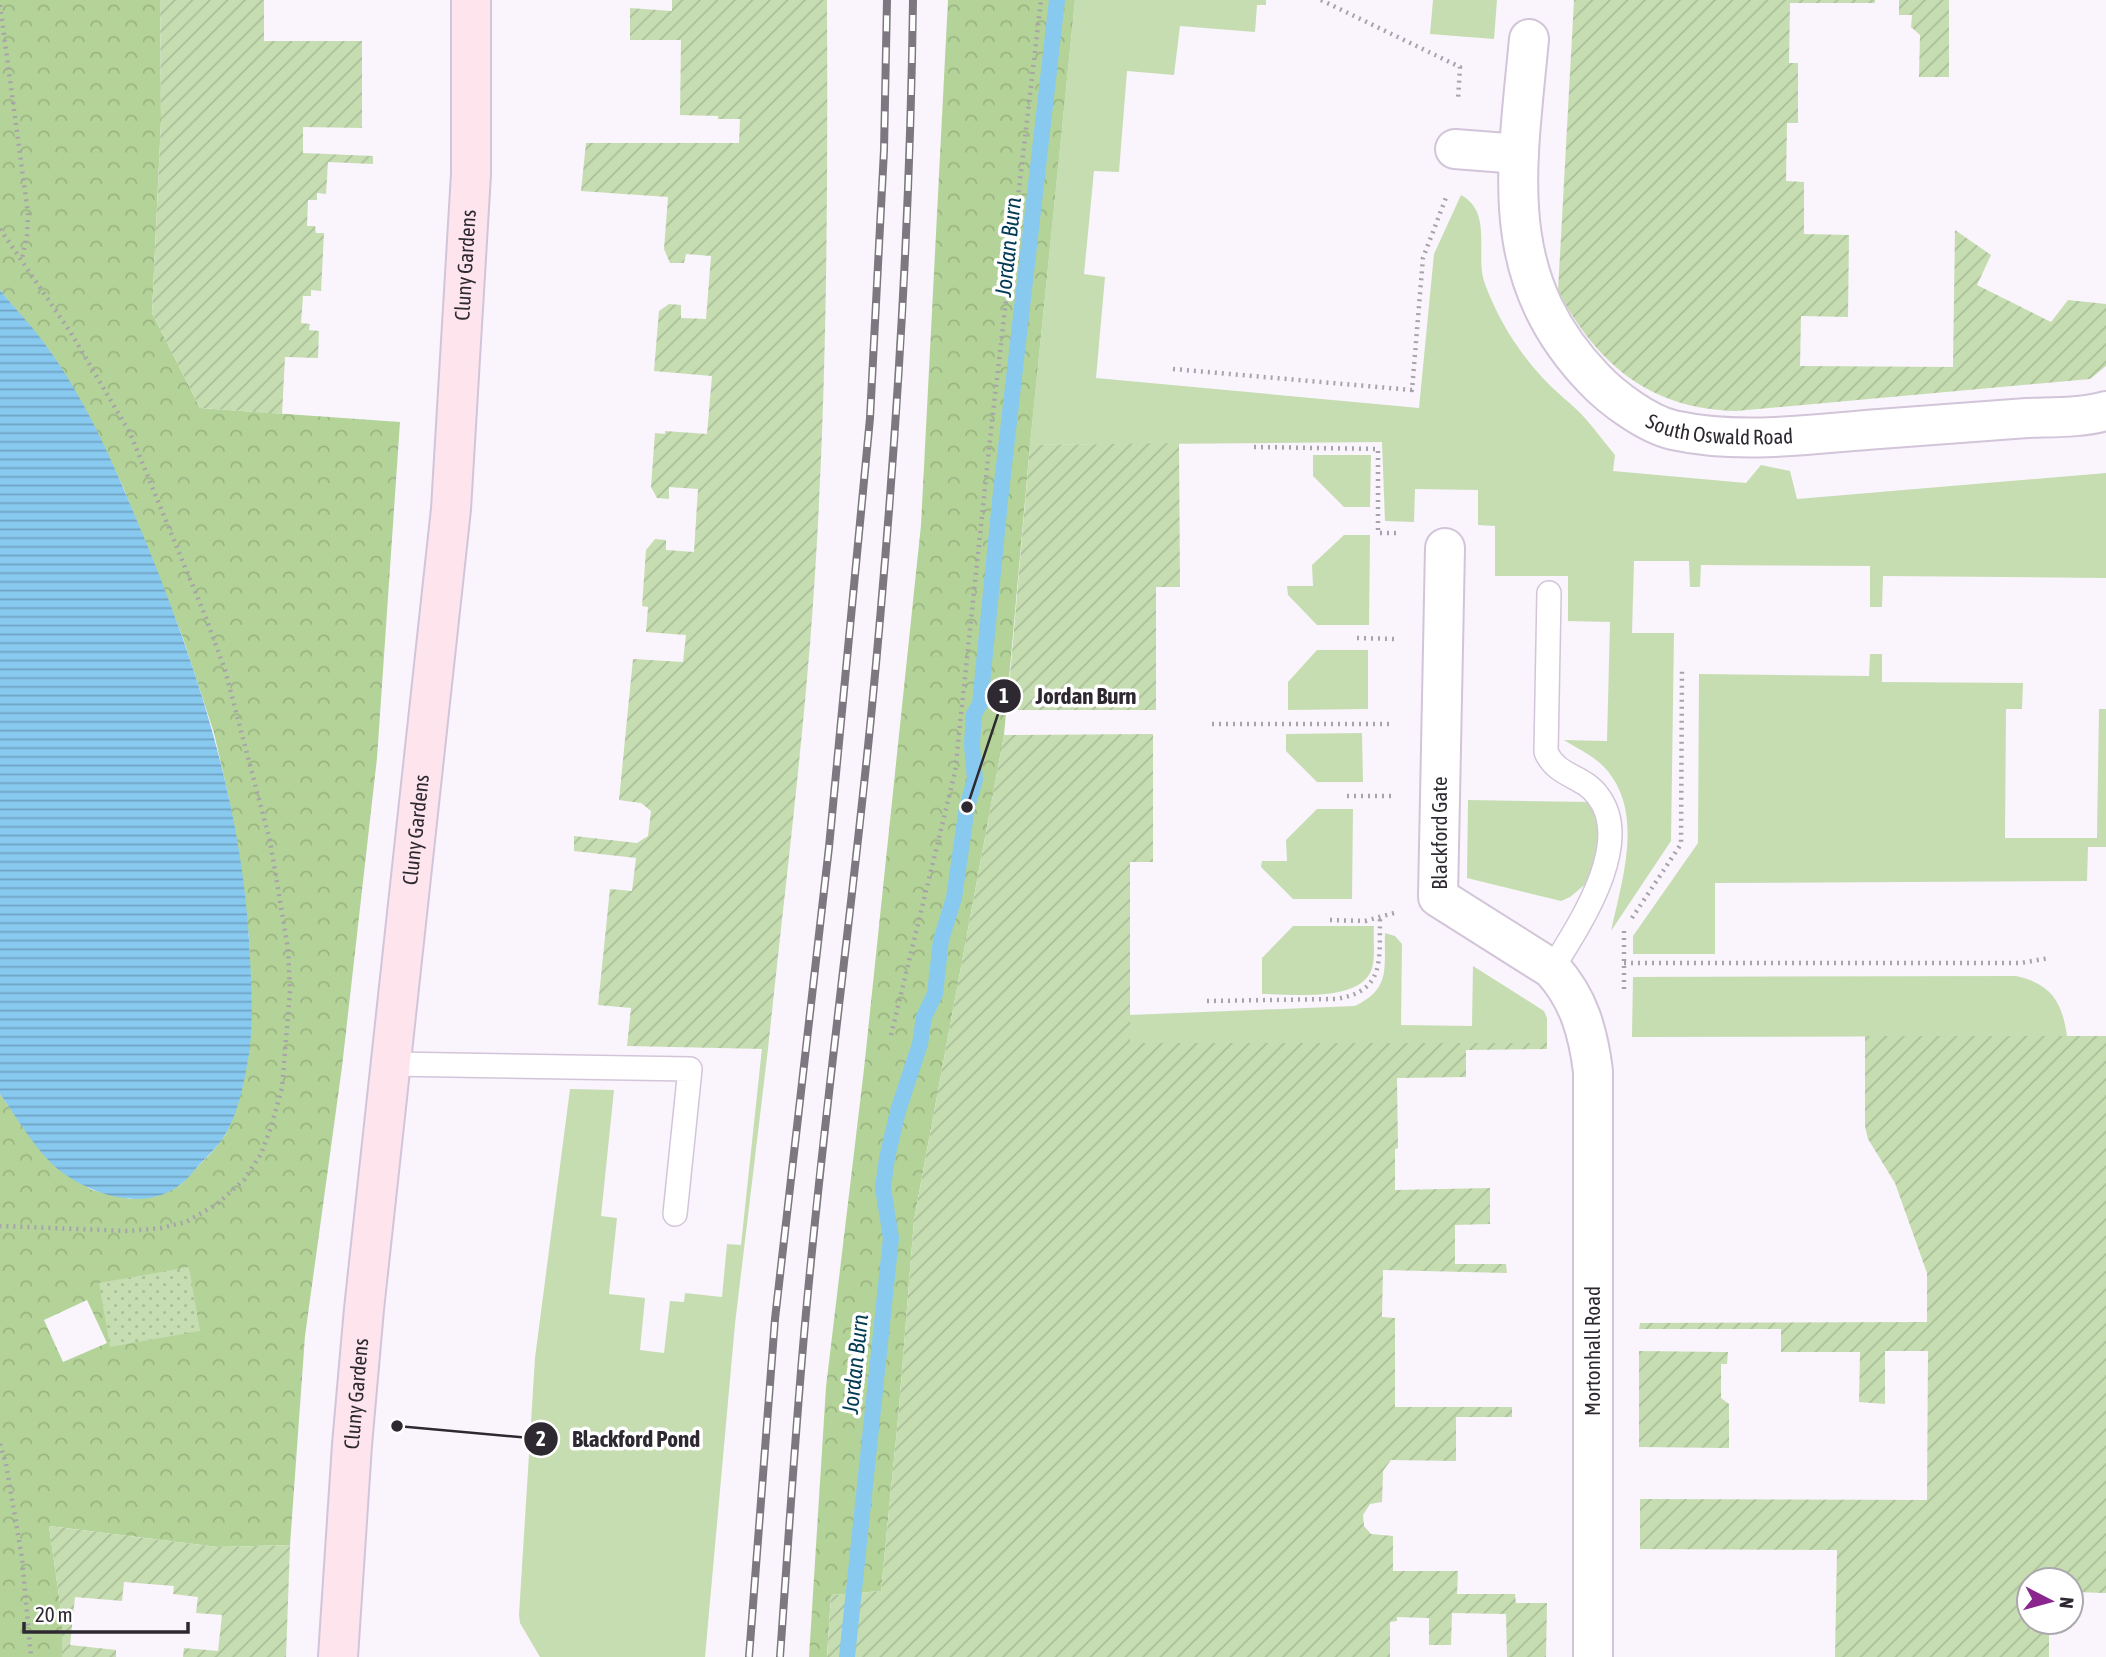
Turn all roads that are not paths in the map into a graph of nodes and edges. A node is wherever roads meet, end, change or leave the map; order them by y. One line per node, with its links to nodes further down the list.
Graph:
1 (471, 0): 10 (street, Cluny Gardens)
2 (1529, 39): 4 (street, South Oswald Road)
3 (1455, 149): 4 (street)
4 (1519, 154): 5 (street, South Oswald Road)
5 (2106, 411)
6 (1445, 548): 8 (street, Blackford Gate)
7 (1549, 593): 8 (lane)
8 (1552, 970): 9 (street, Blackford Gate)
9 (1590, 1046): 13 (street, Mortonhall Road)
10 (392, 1064): 11 (lane); 12 (street, Cluny Gardens)
11 (675, 1214)
12 (338, 1657)
13 (1593, 1657)

